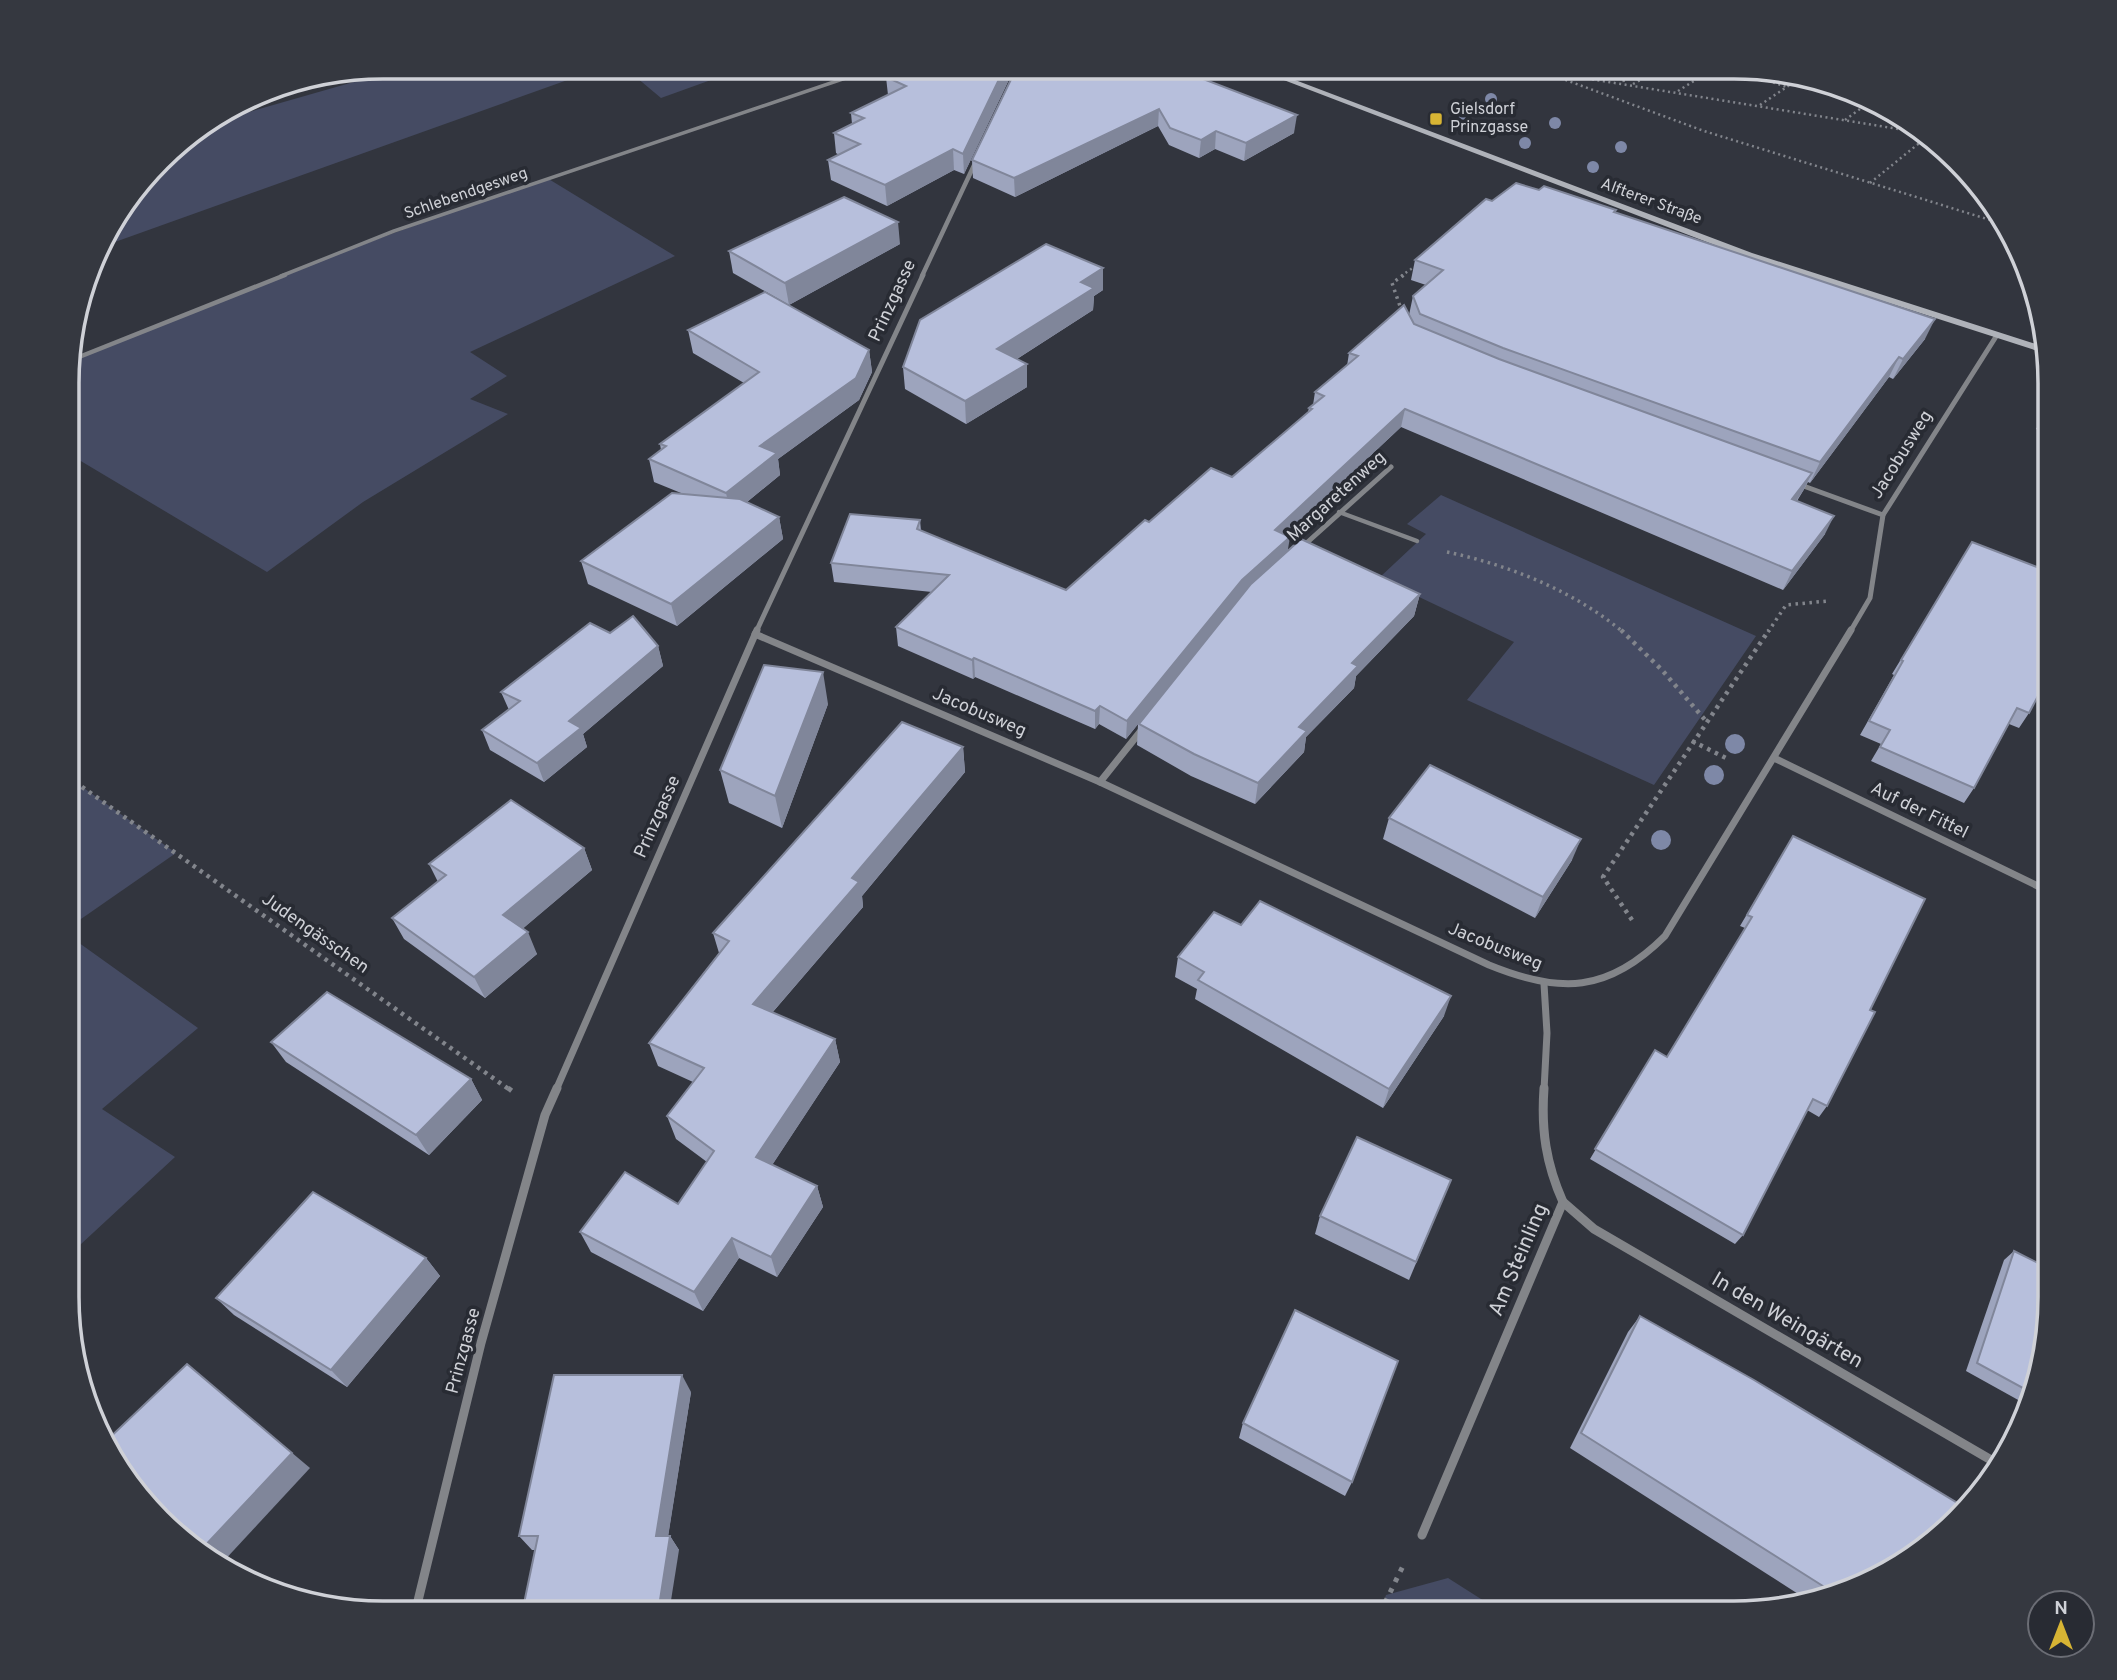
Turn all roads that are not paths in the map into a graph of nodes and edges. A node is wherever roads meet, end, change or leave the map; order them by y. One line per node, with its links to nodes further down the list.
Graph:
1 (843, 79): 6 (lane, Schlebendgesweg)
2 (1286, 79): 4 (street, Alfterer Straße)
3 (978, 155): 13 (street, Prinzgasse)
4 (1997, 335): 5 (street, Alfterer Straße); 10 (street, Jacobusweg)
5 (2036, 348)
6 (80, 357)
7 (1391, 467): 9 (street, Margaretenweg)
8 (1793, 482): 10 (street)
9 (1339, 512): 11 (lane); 12 (street, Margaretenweg)
10 (1883, 515): 15 (street, Jacobusweg)
11 (1417, 541)
12 (1292, 557)
13 (755, 634): 16 (street, Jacobusweg); 22 (street, Prinzgasse)
14 (1151, 718): 16 (street)
15 (1774, 758): 17 (street, Auf der Fittel); 18 (street, Jacobusweg)
16 (1100, 782): 18 (street, Jacobusweg)
17 (2038, 886)
18 (1544, 984): 19 (street, Am Steinling)
19 (1563, 1202): 20 (street, In den Weingärten); 21 (street, Am Steinling)
20 (1991, 1460)
21 (1422, 1535)
22 (418, 1601)

